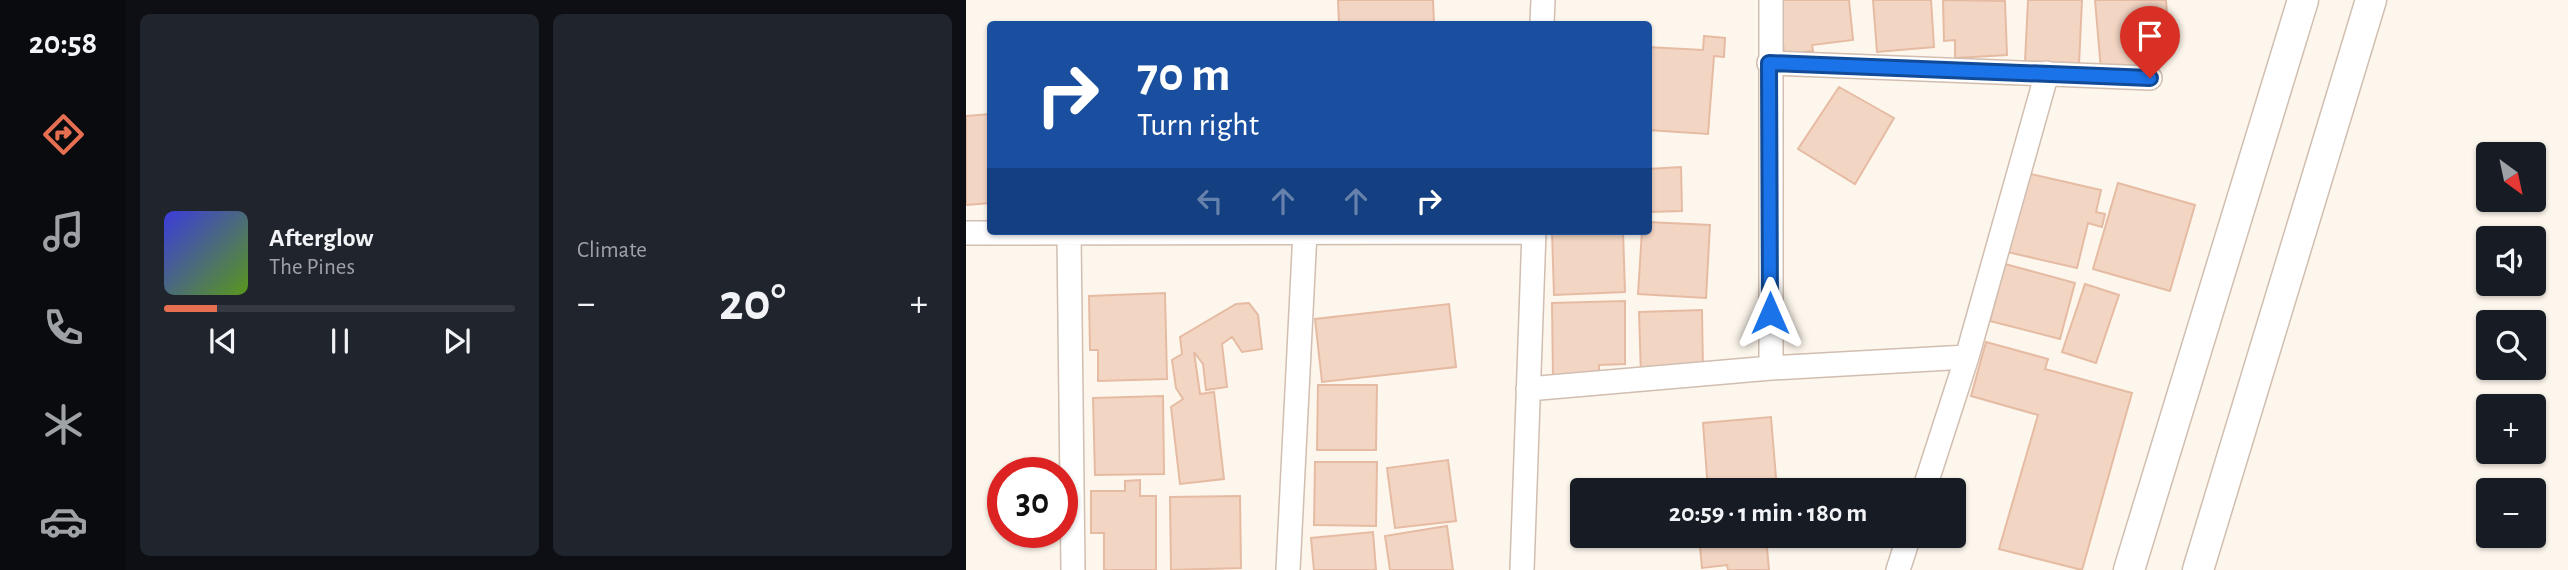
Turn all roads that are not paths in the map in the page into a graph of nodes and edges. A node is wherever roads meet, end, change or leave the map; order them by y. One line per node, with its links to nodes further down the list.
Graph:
1 (1543, 0): 5 (street)
2 (1771, 0): 6 (street)
3 (2303, 0): 23 (street)
4 (2371, 0): 24 (street)
5 (1542, 21)
6 (1769, 63): 7 (street); 15 (street)
7 (2047, 73): 8 (street); 14 (street)
8 (2150, 78)
9 (966, 233): 10 (street)
10 (987, 233)
11 (1069, 235): 19 (street)
12 (1304, 235): 20 (street)
13 (1534, 235): 16 (street)
14 (1967, 357): 15 (street); 17 (street)
15 (1770, 368): 16 (street)
16 (1528, 389): 21 (street)
17 (1928, 478)
18 (1905, 548): 22 (street)
19 (1073, 570)
20 (1288, 570)
21 (1522, 570)
22 (1898, 570)
23 (2129, 570)
24 (2198, 570)

